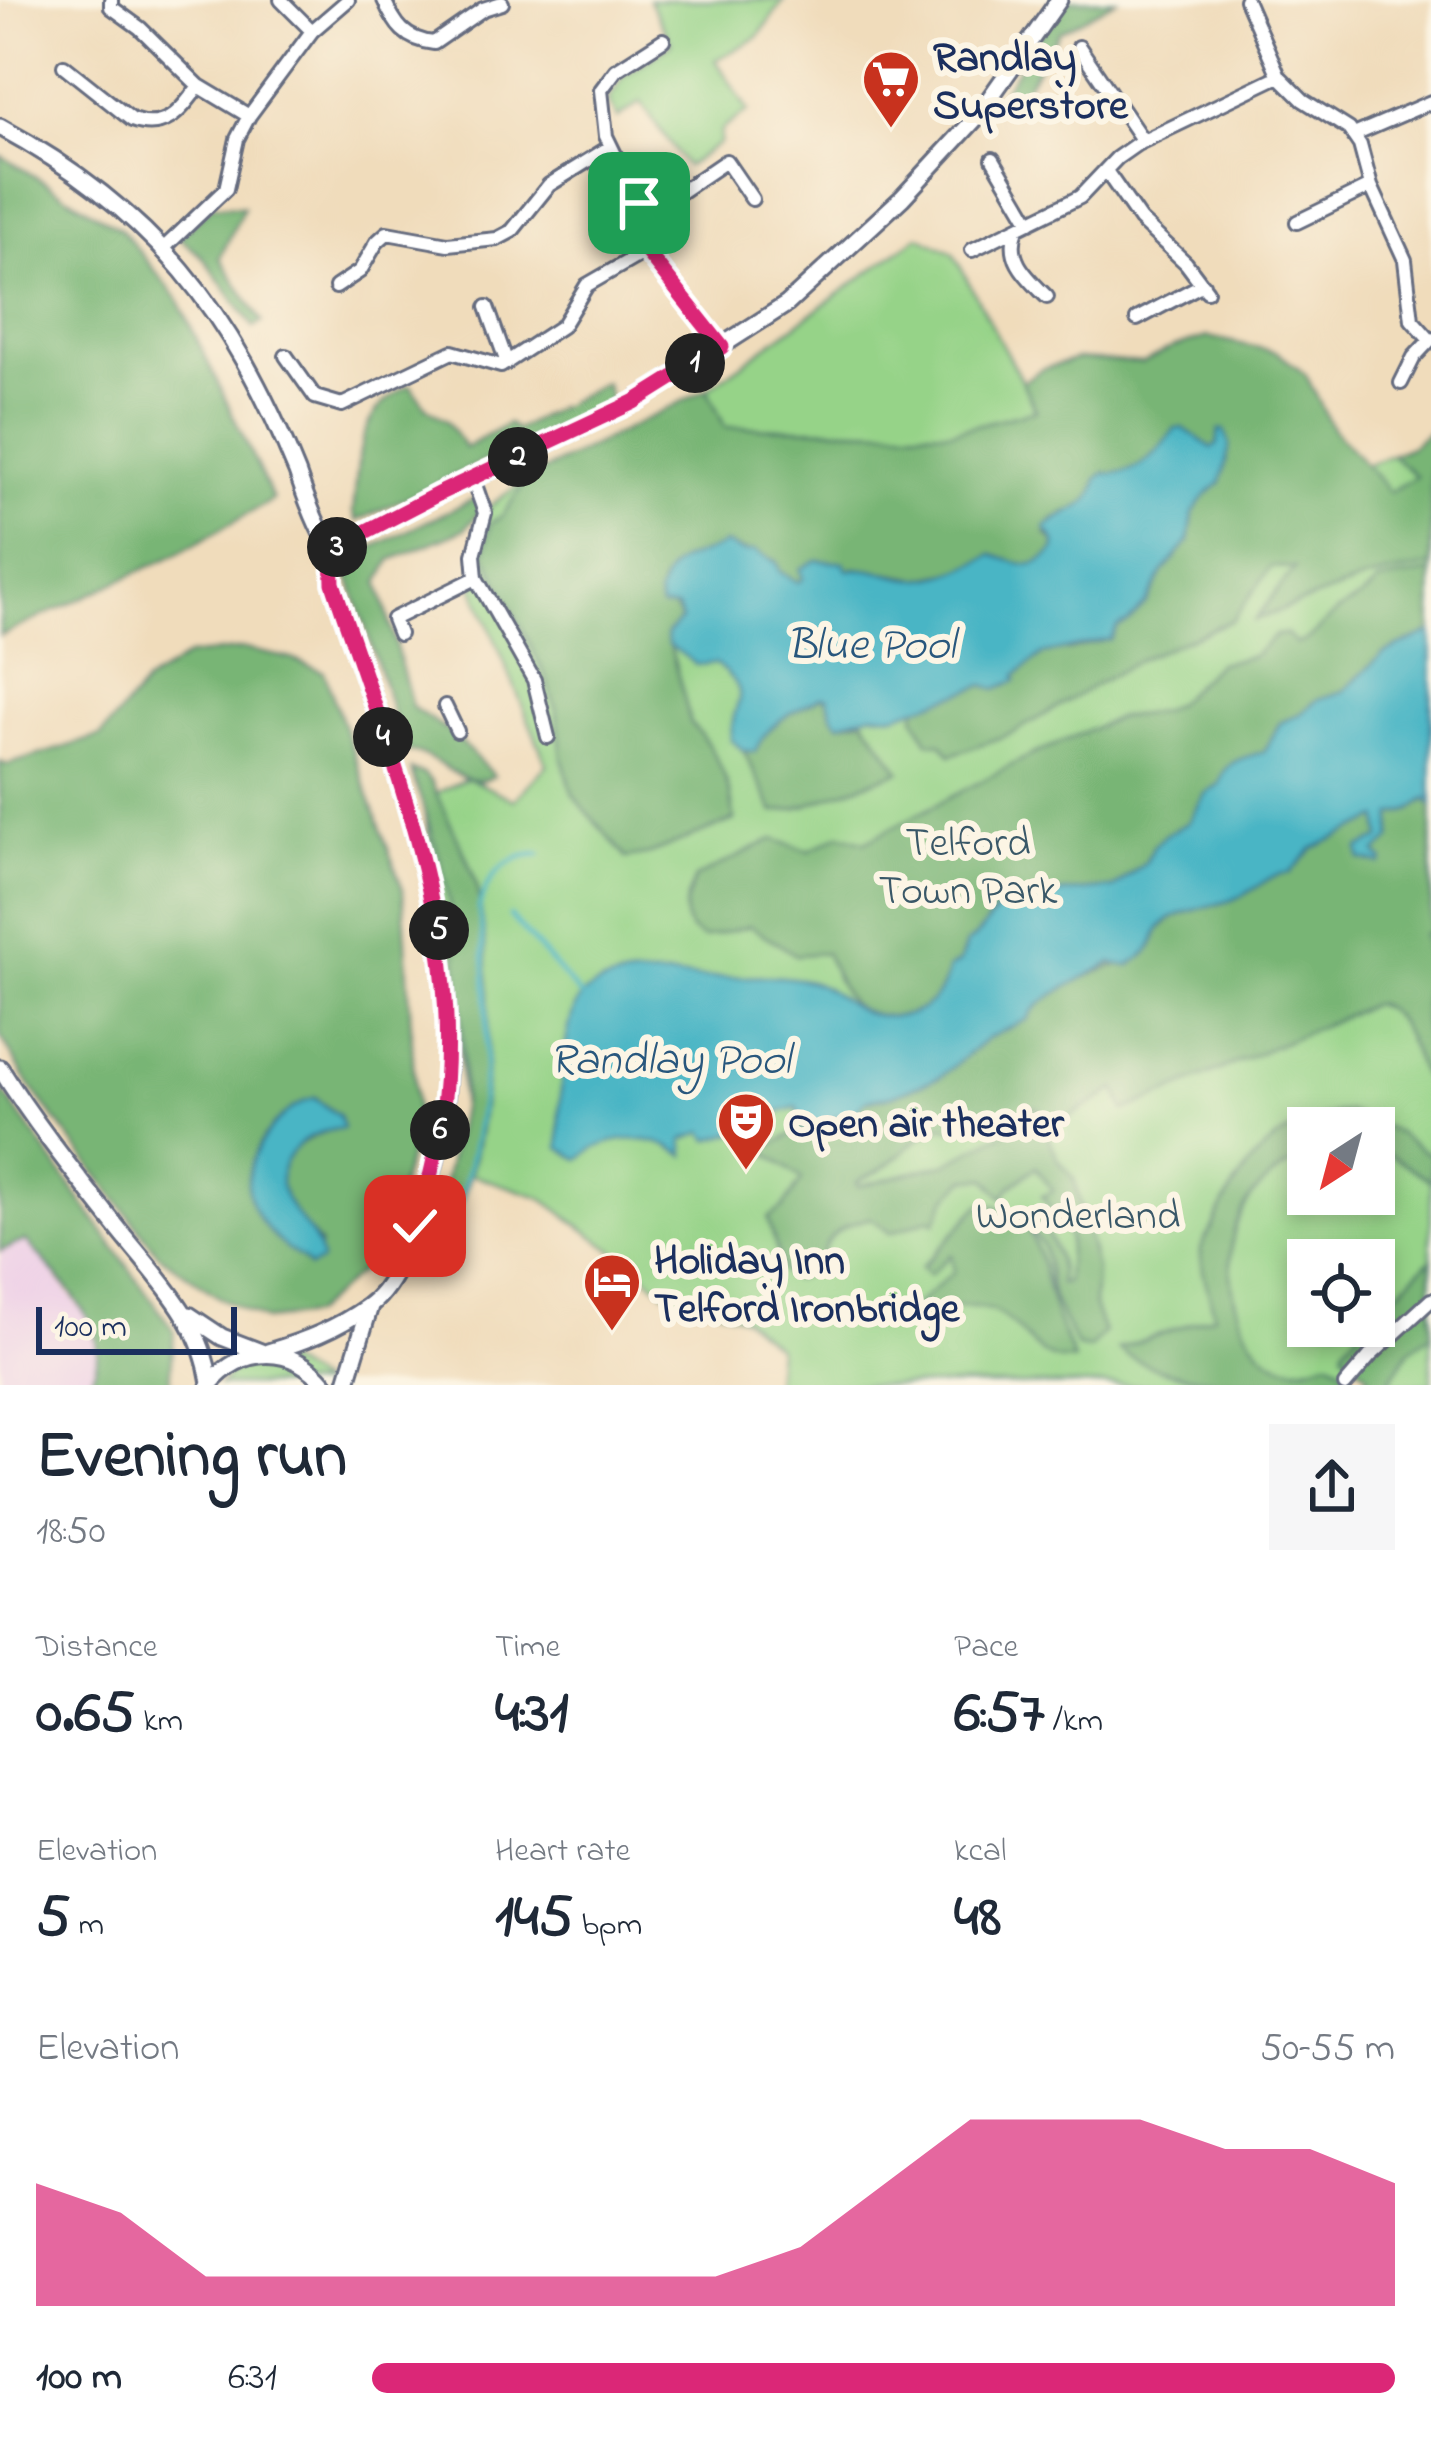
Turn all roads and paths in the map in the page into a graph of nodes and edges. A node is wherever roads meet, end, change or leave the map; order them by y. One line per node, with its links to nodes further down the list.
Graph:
1 (111, 0): 13 (street)
2 (281, 0): 8 (street)
3 (348, 0): 8 (street)
4 (384, 0): 7 (street)
5 (1059, 0): 35 (street)
6 (1246, 0): 12 (street)
7 (502, 3)
8 (312, 32): 15 (street)
9 (663, 40): 19 (street)
10 (1079, 47): 18 (street)
11 (64, 66): 13 (street)
12 (1279, 76): 17 (street); 18 (street)
13 (199, 86): 15 (street)
14 (1431, 102): 17 (street)
15 (249, 116): 27 (street)
16 (0, 127): 27 (street)
17 (1354, 135): 22 (street)
18 (1144, 141): 21 (street)
19 (610, 147): 24 (street); 30 (street)
20 (993, 159): 26 (street)
21 (1106, 172): 26 (street); 33 (street)
22 (1371, 186): 25 (street); 34 (street)
23 (752, 199): 24 (street)
24 (639, 203): 29 (street)
25 (1298, 222)
26 (1024, 225): 28 (street); 31 (street)
27 (165, 247): 40 (street)
28 (972, 250)
29 (646, 251): 35 (street); 37 (street)
30 (337, 287)
31 (1047, 297)
32 (487, 308): 37 (street)
33 (1137, 319)
34 (1430, 339): 38 (street)
35 (722, 347): 39 (street)
36 (286, 356): 37 (street)
37 (507, 363)
38 (1401, 383)
39 (473, 479): 40 (street); 41 (street)
40 (332, 549): 48 (street)
41 (476, 578): 42 (street); 45 (street)
42 (399, 634)
43 (445, 706): 44 (street)
44 (457, 731)
45 (548, 737)
46 (0, 1068): 49 (street)
47 (1431, 1300): 54 (street)
48 (370, 1306): 50 (street); 53 (street)
49 (187, 1313): 50 (street); 51 (street)
50 (265, 1352): 51 (street); 52 (street)
51 (210, 1384)
52 (326, 1385)
53 (346, 1385)
54 (1345, 1385)

